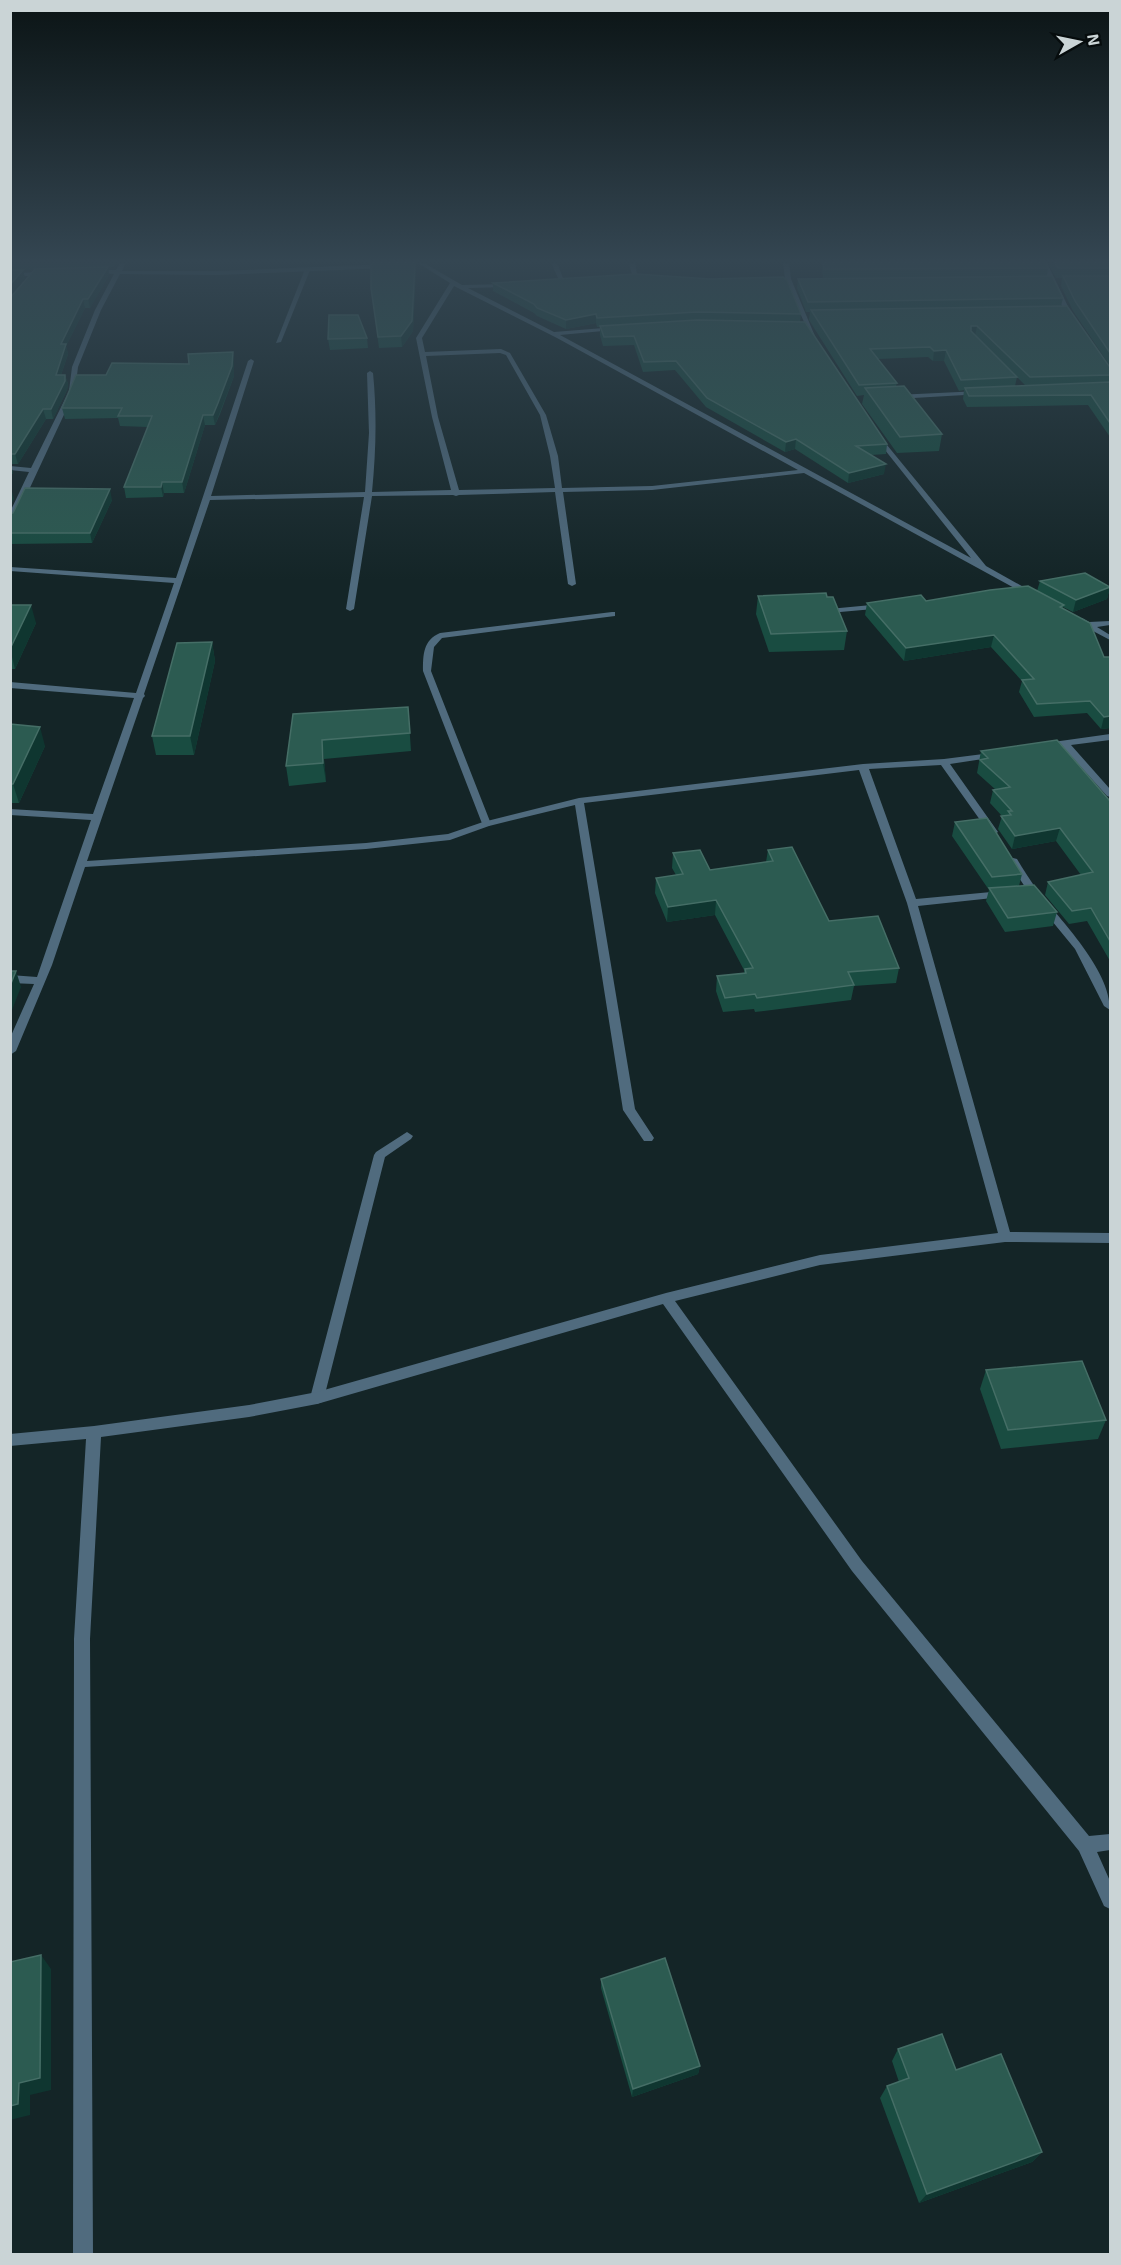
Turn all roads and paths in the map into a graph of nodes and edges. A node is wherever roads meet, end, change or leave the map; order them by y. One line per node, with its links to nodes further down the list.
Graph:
1 (75, 369): 11 (street)
2 (249, 369): 16 (street)
3 (427, 369): 14 (street)
4 (516, 369): 13 (street)
5 (616, 369): 12 (street)
6 (370, 373): 15 (street)
7 (988, 393): 8 (street)
8 (885, 398)
9 (871, 427): 19 (street)
10 (10, 468): 11 (street)
11 (33, 470): 17 (street)
12 (804, 471): 13 (street); 19 (street)
13 (560, 490): 14 (street); 21 (street)
14 (456, 494): 15 (street)
15 (369, 496): 16 (street); 26 (street)
16 (206, 498): 20 (street)
17 (10, 522)
18 (10, 569): 20 (street)
19 (988, 572): 22 (street)
20 (178, 581): 34 (street)
21 (572, 584)
22 (1029, 593): 23 (street); 24 (street)
23 (1017, 594)
24 (1039, 598)
25 (888, 606): 27 (street)
26 (350, 609)
27 (829, 611)
28 (612, 614): 45 (street)
29 (1068, 614): 31 (street)
30 (1110, 623): 31 (street)
31 (1088, 625): 32 (street)
32 (1110, 638)
33 (10, 685): 34 (street)
34 (141, 696): 44 (street)
35 (1110, 737): 36 (street)
36 (1065, 744): 37 (street); 41 (street)
37 (1032, 748)
38 (1010, 752): 39 (street)
39 (944, 762): 40 (street); 47 (street)
40 (863, 767): 42 (street); 48 (street)
41 (1110, 794)
42 (579, 801): 45 (street); 54 (street)
43 (10, 812): 44 (street)
44 (97, 817): 46 (street)
45 (486, 824): 46 (street)
46 (82, 864): 50 (street)
47 (1022, 892): 48 (street); 51 (street)
48 (912, 903): 55 (street)
49 (10, 979): 50 (street)
50 (39, 981): 52 (street)
51 (1110, 1006)
52 (10, 1051)
53 (407, 1136): 58 (street)
54 (648, 1138)
55 (1005, 1237): 56 (street); 57 (street)
56 (1110, 1238)
57 (666, 1298): 58 (street); 62 (street)
58 (317, 1398): 59 (street)
59 (94, 1432): 60 (street); 64 (street)
60 (10, 1440)
61 (1110, 1842): 62 (street)
62 (1085, 1845): 63 (street)
63 (1110, 1900)
64 (83, 2254)

